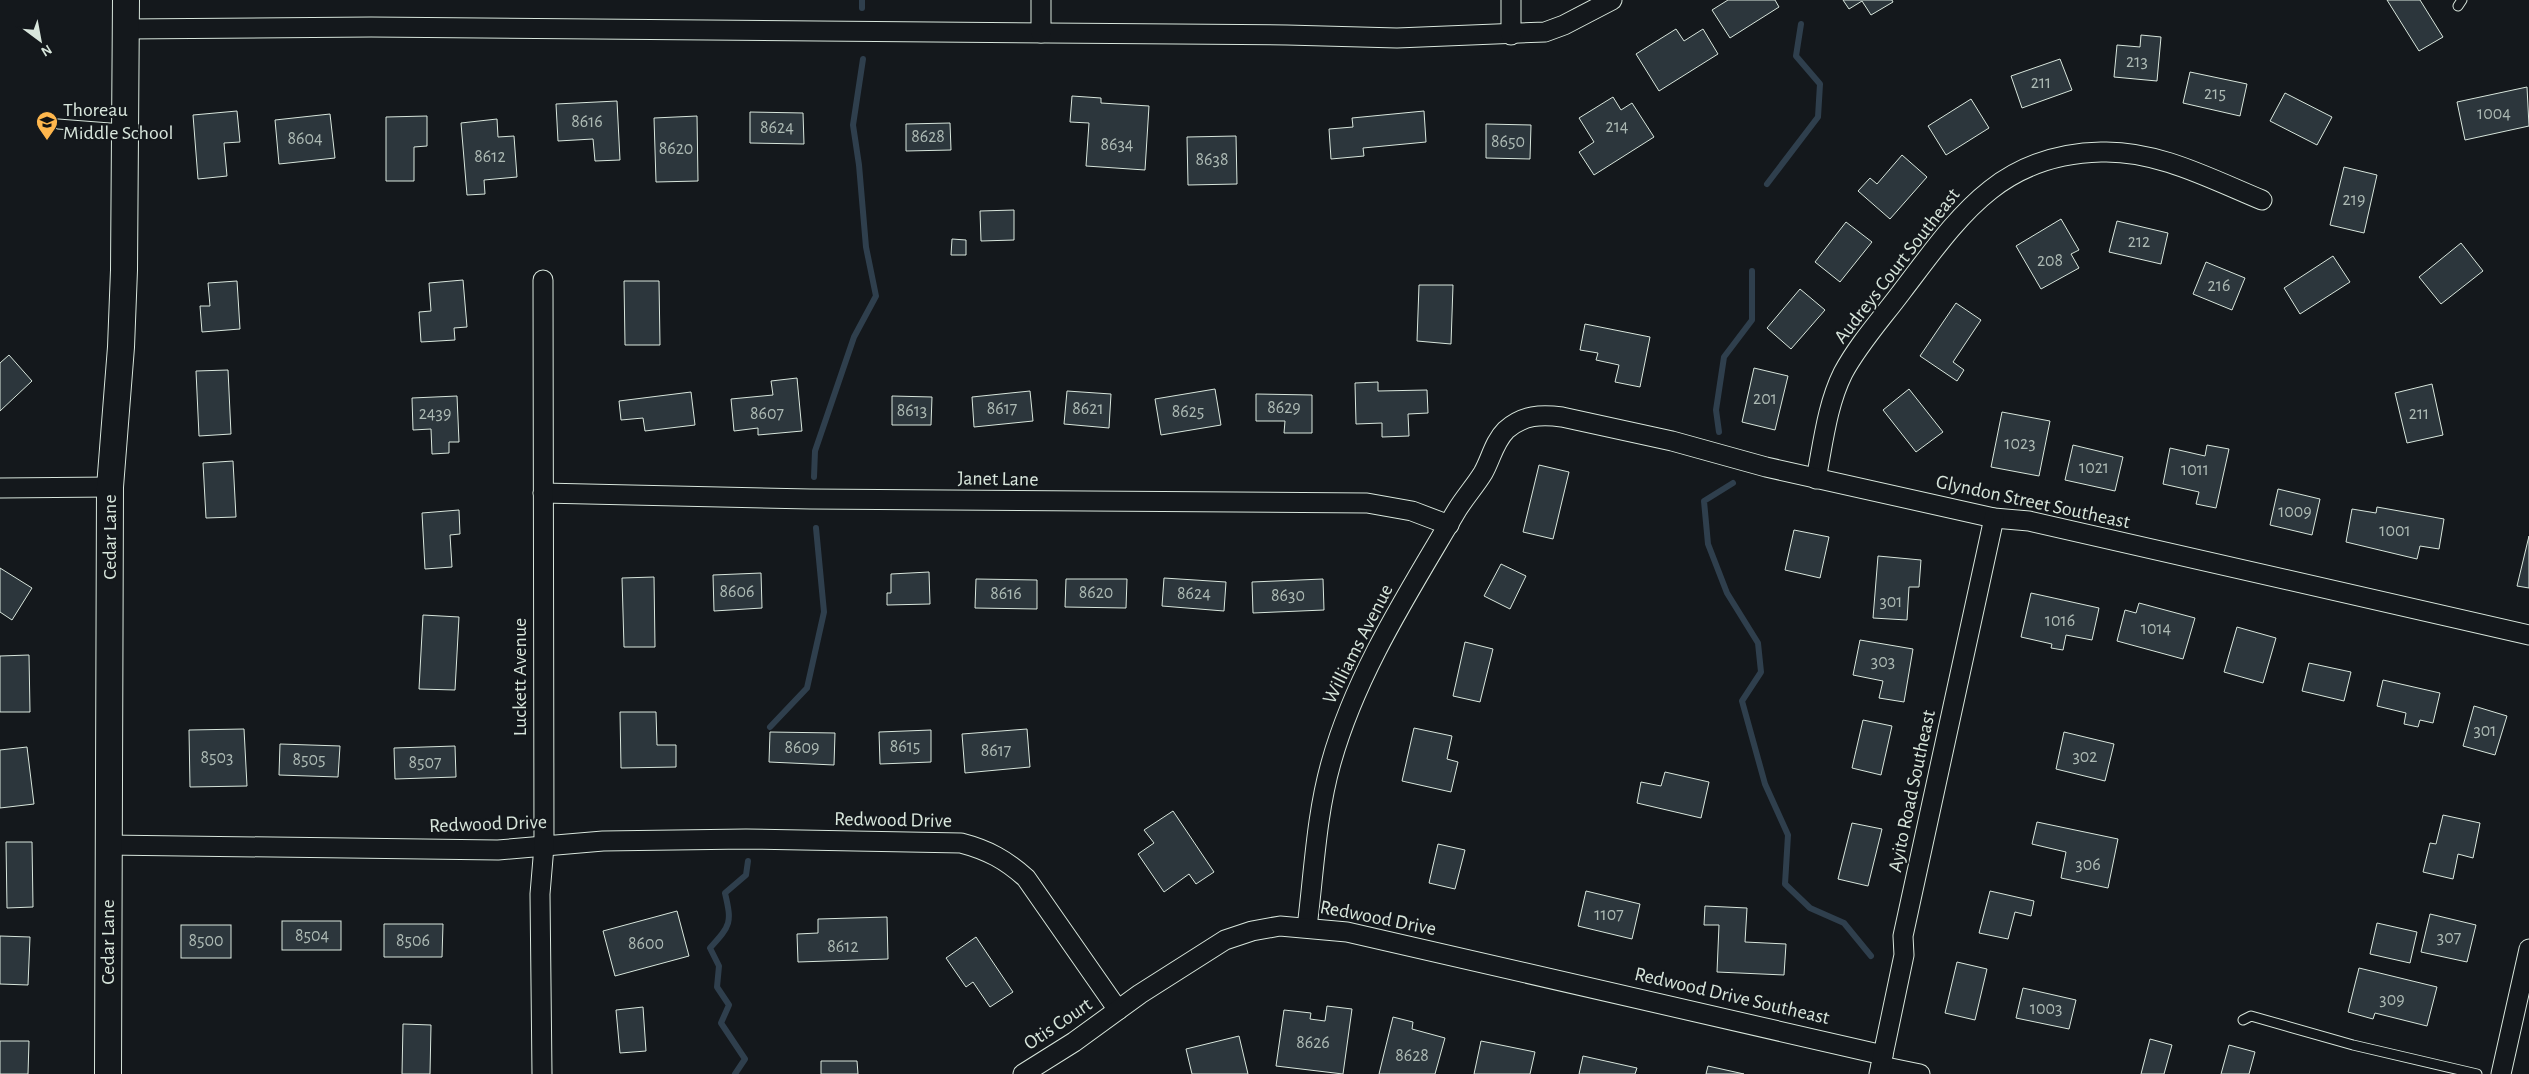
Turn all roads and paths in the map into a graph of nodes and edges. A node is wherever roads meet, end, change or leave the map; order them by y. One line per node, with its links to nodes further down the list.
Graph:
1 (126, 0): 5 (main road, Cedar Lane)
2 (1041, 0): 6 (street)
3 (1511, 0): 7 (street)
4 (1612, 0): 7 (street)
5 (126, 29): 6 (street); 9 (main road, Cedar Lane)
6 (1041, 33): 7 (street)
7 (1511, 35)
8 (58, 124): 9 (lane)
9 (126, 130): 14 (main road, Cedar Lane)
10 (2262, 200): 13 (street, Audreys Court Southeast)
11 (543, 280): 16 (street, Luckett Avenue)
12 (1528, 417): 13 (street, Glyndon Street Southeast); 18 (street, Williams Avenue)
13 (1816, 479): 17 (street, Glyndon Street Southeast)
14 (110, 487): 15 (street); 20 (main road, Cedar Lane)
15 (0, 488)
16 (543, 493): 18 (street, Janet Lane); 21 (street, Luckett Avenue)
17 (1994, 518): 19 (street, Glyndon Street Southeast); 27 (street, Ayito Road Southeast)
18 (1449, 525): 22 (street, Williams Avenue)
19 (2529, 634)
20 (108, 845): 21 (street, Redwood Drive); 28 (main road, Cedar Lane)
21 (544, 846): 25 (street, Redwood Drive); 29 (street, Luckett Avenue)
22 (1307, 927): 24 (street, Redwood Drive); 25 (street, Redwood Drive)
23 (2529, 949): 33 (street)
24 (1570, 982): 27 (street, Redwood Drive Southeast)
25 (1118, 1010): 30 (street, Otis Court)
26 (2243, 1020): 32 (lane)
27 (1881, 1065): 31 (street, Redwood Drive Southeast)
28 (108, 1074)
29 (542, 1074)
30 (1023, 1074)
31 (1920, 1074)
32 (2477, 1074)
33 (2501, 1074)

